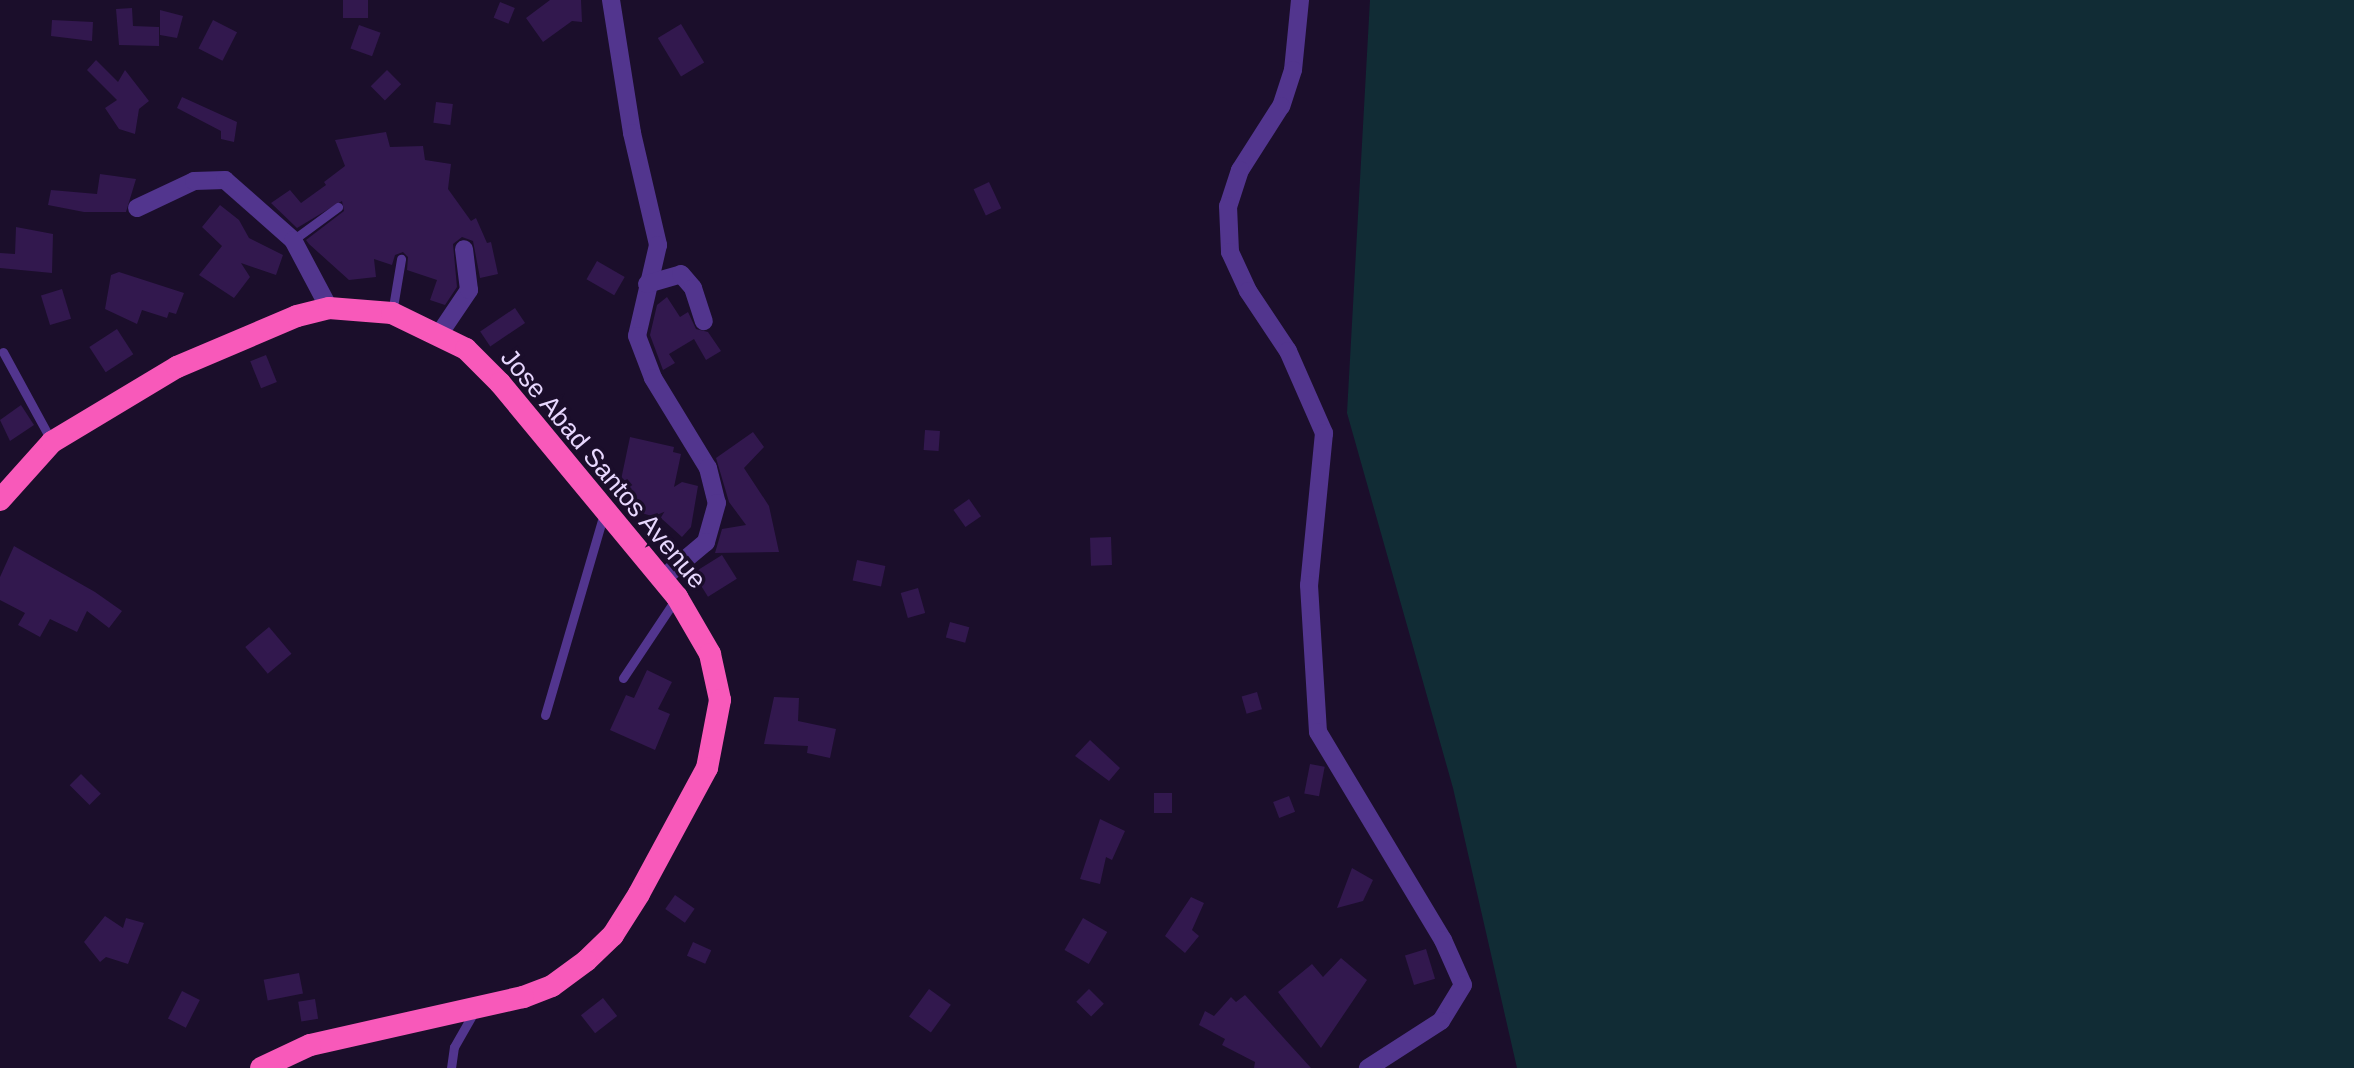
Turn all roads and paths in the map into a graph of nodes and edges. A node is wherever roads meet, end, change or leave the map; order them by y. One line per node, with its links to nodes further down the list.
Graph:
1 (611, 0): 8 (street)
2 (1300, 0): 24 (street)
3 (338, 207): 5 (lane)
4 (137, 208): 5 (street)
5 (293, 240): 9 (street)
6 (464, 249): 12 (street)
7 (401, 259): 10 (lane)
8 (647, 284): 11 (street); 17 (street)
9 (329, 308): 10 (highway, Jose Abad Santos Avenue); 14 (highway, Jose Abad Santos Avenue)
10 (392, 313): 12 (highway, Jose Abad Santos Avenue)
11 (704, 321)
12 (440, 333): 16 (highway, Jose Abad Santos Avenue)
13 (3, 352): 14 (lane)
14 (52, 442): 15 (highway, Jose Abad Santos Avenue)
15 (0, 500)
16 (605, 510): 17 (highway, Jose Abad Santos Avenue); 20 (lane)
17 (662, 579): 18 (highway, Jose Abad Santos Avenue)
18 (677, 597): 19 (lane); 21 (highway, Jose Abad Santos Avenue)
19 (623, 678)
20 (545, 715)
21 (474, 1012): 22 (highway, Jose Abad Santos Avenue); 23 (lane)
22 (261, 1068)
23 (451, 1068)
24 (1368, 1068)

